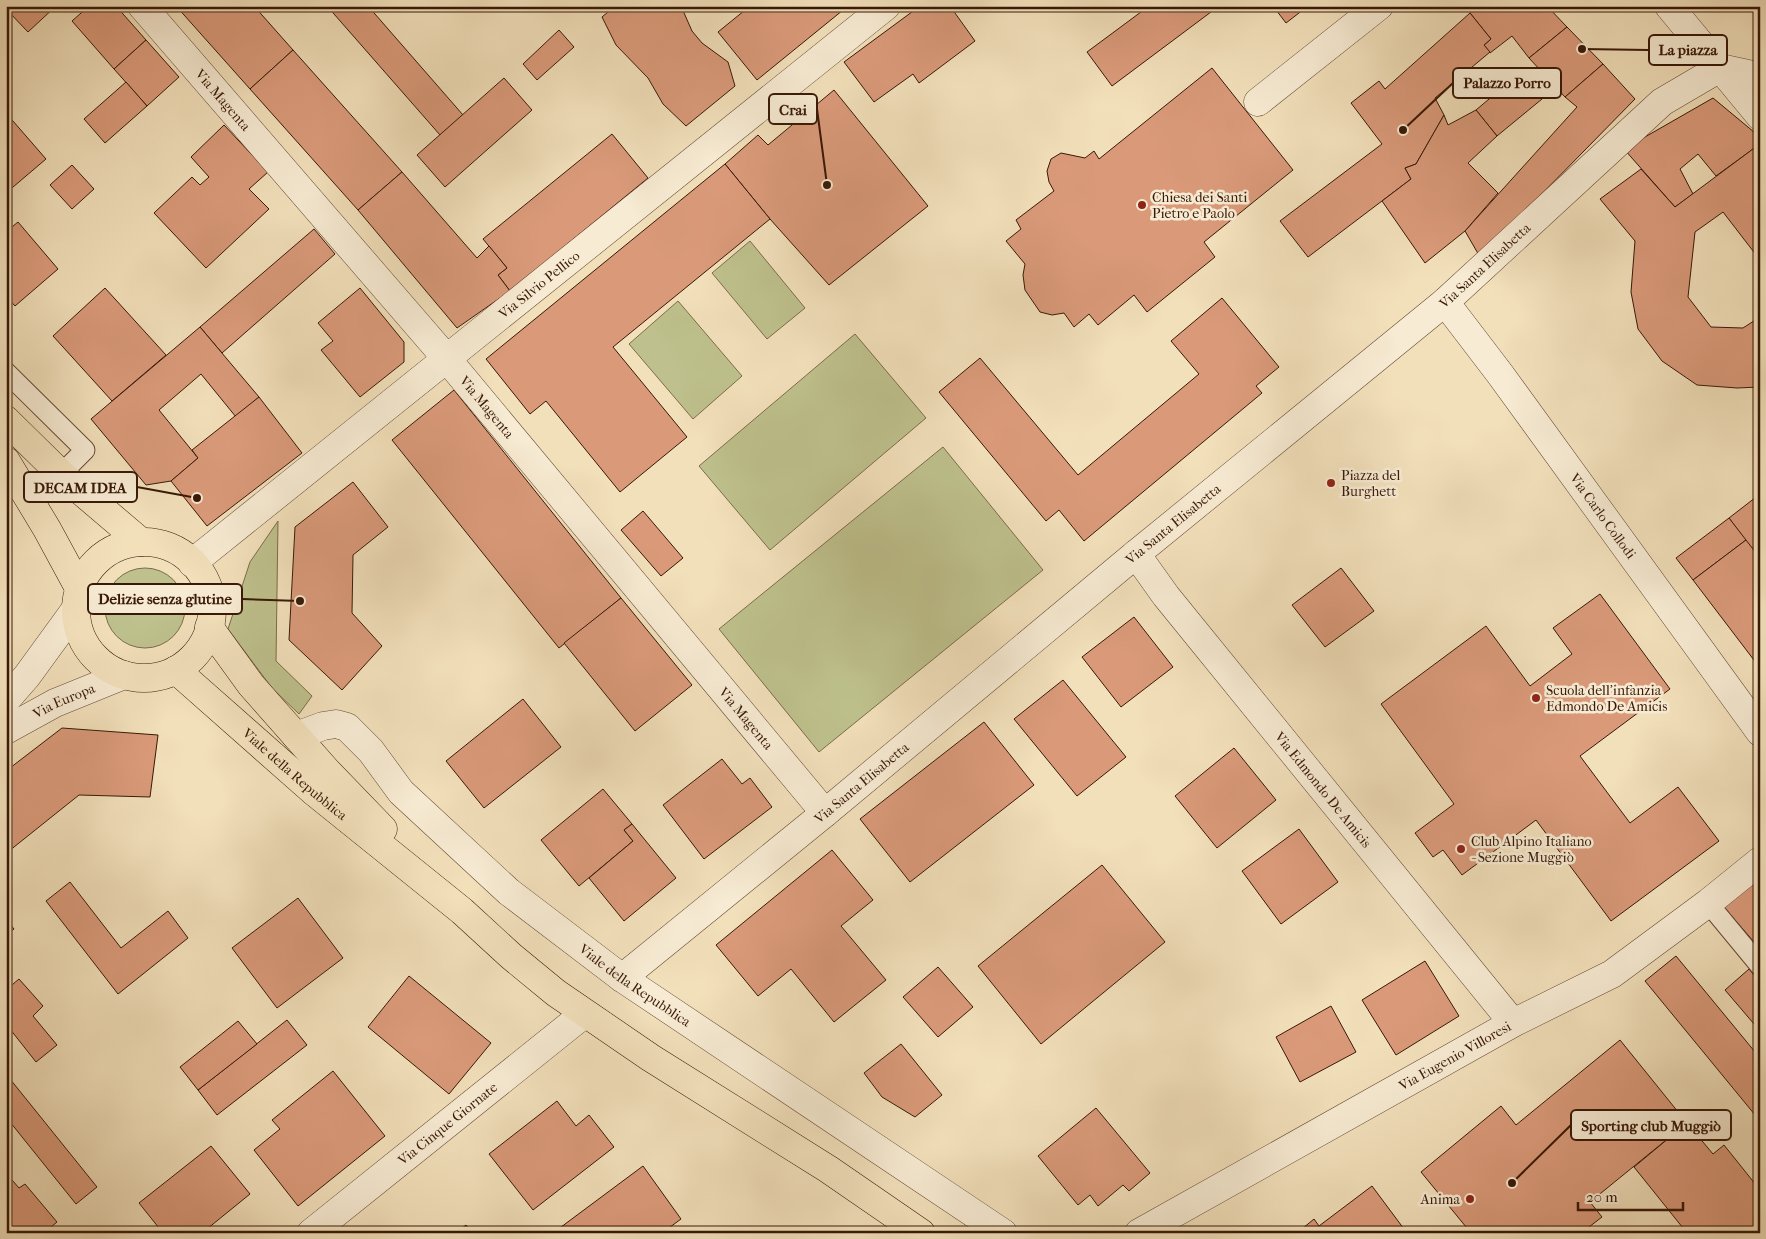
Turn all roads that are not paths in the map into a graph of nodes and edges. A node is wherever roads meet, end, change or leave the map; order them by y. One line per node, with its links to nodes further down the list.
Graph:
1 (142, 6): 10 (street, Via Magenta)
2 (886, 6): 10 (street, Via Silvio Pellico)
3 (1379, 6): 7 (street)
4 (1669, 6): 5 (street)
5 (1720, 68): 6 (street); 8 (street); 9 (street, Via Santa Elisabetta)
6 (1760, 75)
7 (1258, 102)
8 (1760, 116)
9 (1445, 302): 16 (street, Via Santa Elisabetta); 24 (street, Via Carlo Collodi)
10 (448, 359): 17 (street, Via Silvio Pellico); 26 (street, Via Magenta)
11 (6, 372): 14 (lane)
12 (6, 420): 14 (main road)
13 (6, 461): 18 (main road)
14 (61, 474): 15 (main road)
15 (140, 542): 17 (main road); 18 (main road)
16 (1136, 554): 26 (street, Via Santa Elisabetta); 33 (street, Via Edmondo De Amicis)
17 (192, 563): 19 (main road)
18 (77, 599): 21 (main road); 22 (street)
19 (209, 627): 20 (main road); 25 (main road, Viale della Repubblica)
20 (176, 670): 21 (main road); 29 (main road, Viale della Repubblica)
21 (124, 675): 23 (street, Via Europa)
22 (6, 700)
23 (6, 730)
24 (1760, 732)
25 (296, 736): 29 (main road, Viale della Repubblica); 31 (street, Viale della Repubblica)
26 (825, 814): 31 (street, Via Santa Elisabetta)
27 (1760, 861): 28 (street, Via Eugenio Villoresi)
28 (1708, 903): 30 (lane); 33 (street, Via Eugenio Villoresi)
29 (462, 911): 32 (main road, Viale della Repubblica)
30 (1760, 966)
31 (622, 978): 36 (street, Viale della Repubblica)
32 (584, 1014): 34 (street, Via Cinque Giornate); 35 (main road, Viale della Repubblica)
33 (1514, 1023): 37 (street, Via Eugenio Villoresi)
34 (311, 1233)
35 (920, 1233)
36 (1003, 1233)
37 (1139, 1233)

